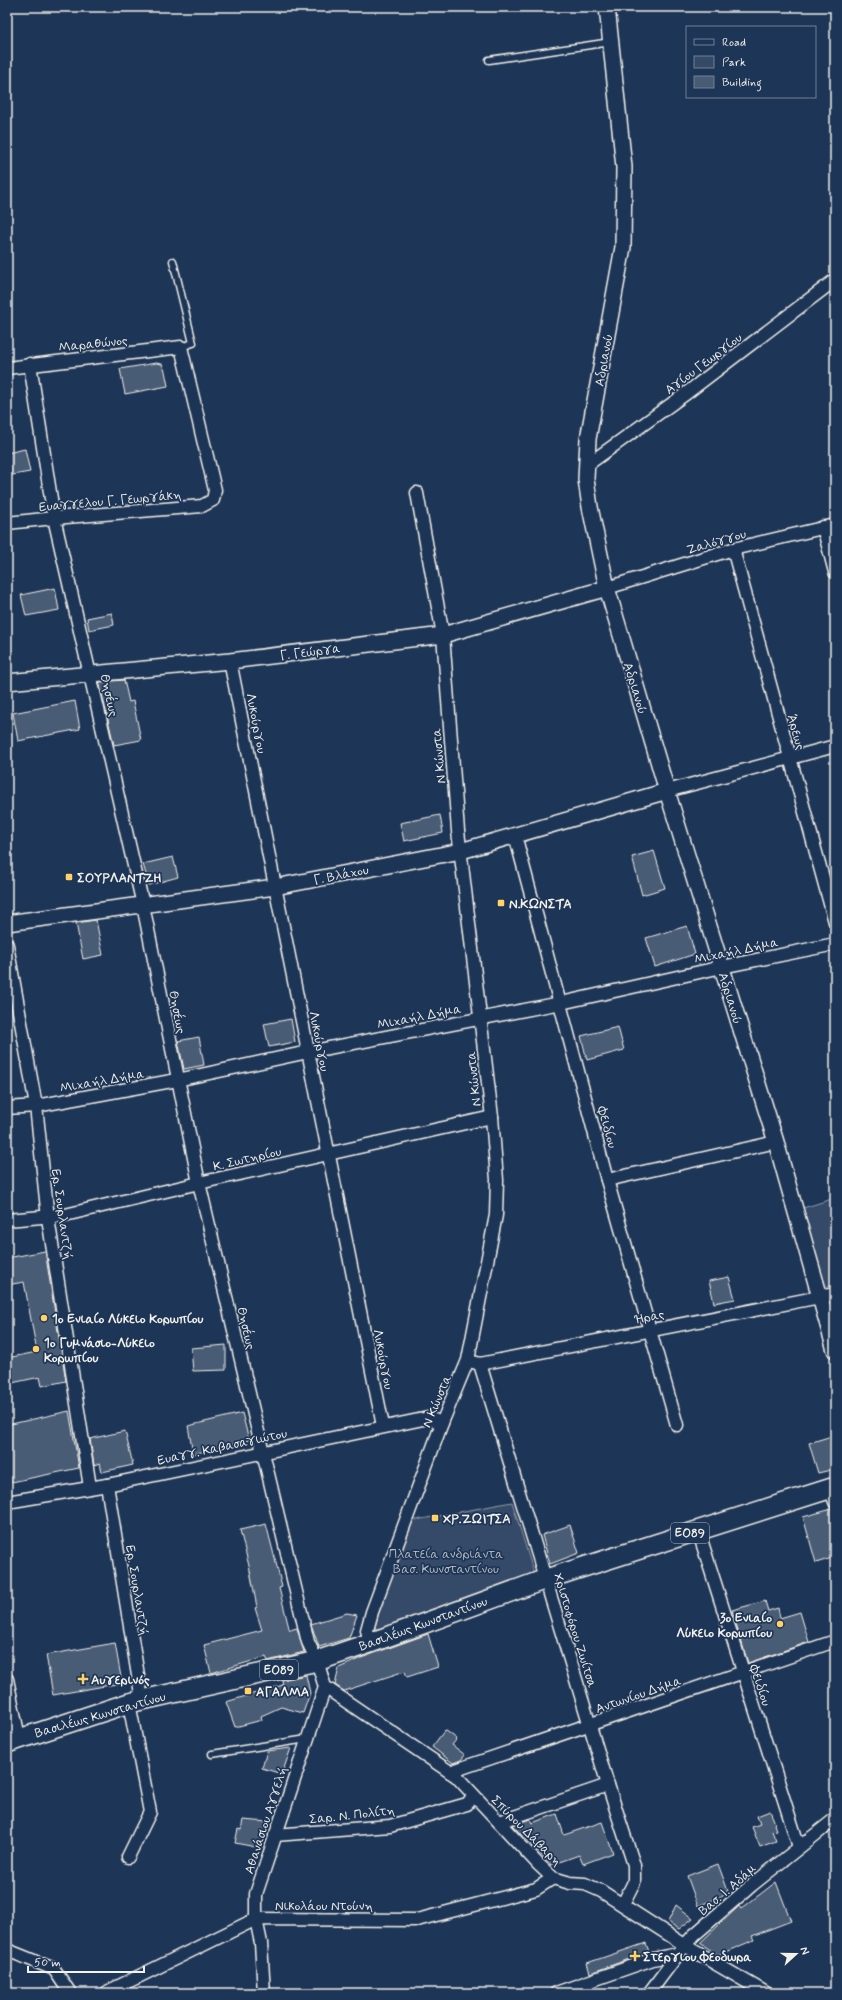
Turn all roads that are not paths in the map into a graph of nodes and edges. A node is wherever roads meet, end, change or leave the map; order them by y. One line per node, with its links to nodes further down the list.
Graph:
1 (607, 7): 2 (street, Αδριανού)
2 (611, 42): 3 (lane); 9 (street, Αδριανού)
3 (489, 60)
4 (173, 261): 6 (lane)
5 (835, 280): 9 (street, Αγίου Γεωργίου)
6 (181, 347): 7 (street, Μαραθώνος); 11 (street, Ευαγγελου Γ. Γεωργάκη)
7 (30, 364): 8 (street, Μαραθώνος); 11 (street, Θησέως)
8 (7, 368)
9 (587, 465): 16 (street, Αδριανού)
10 (417, 493): 17 (street, Ν Κώνστα)
11 (54, 518): 12 (street, Ευαγγελου Γ. Γεωργάκη); 19 (street, Θησέως)
12 (7, 524)
13 (829, 526): 14 (street, Ζαλόγγου); 15 (street)
14 (733, 549): 16 (street, Ζαλόγγου); 22 (street, Άρεως)
15 (835, 572)
16 (607, 588): 17 (street, Γ. Γεώργα); 23 (street, Αδριανού)
17 (443, 635): 18 (street, Γ. Γεώργα); 25 (street, Ν Κώνστα)
18 (230, 661): 19 (street, Γ. Γεώργα); 26 (street, Λυκούργου)
19 (91, 675): 20 (street, Γ. Γεώργα); 27 (street, Θησέως)
20 (7, 682)
21 (835, 746): 22 (street)
22 (789, 760): 23 (street); 28 (street, Άρεως)
23 (667, 792): 24 (street, Γ. Βλάχου); 32 (street, Αδριανού)
24 (515, 836): 25 (street, Γ. Βλάχου); 33 (street, Φειδίου)
25 (461, 851): 26 (street, Γ. Βλάχου); 34 (street, Ν Κώνστα)
26 (275, 887): 27 (street, Γ. Βλάχου); 35 (street, Λυκούργου)
27 (143, 905): 29 (street, Γ. Βλάχου); 36 (street, Θησέως)
28 (835, 922)
29 (7, 923)
30 (835, 944): 32 (street, Μιχαήλ Δήμα)
31 (7, 945): 37 (street, Ερ. Σουρλαντζή)
32 (722, 967): 33 (street, Μιχαήλ Δήμα); 40 (street, Αδριανού)
33 (561, 1003): 34 (street, Μιχαήλ Δήμα); 42 (street, Φειδίου)
34 (480, 1019): 35 (street, Μιχαήλ Δήμα); 39 (street, Ν Κώνστα)
35 (308, 1052): 36 (street, Μιχαήλ Δήμα); 41 (street, Λυκούργου)
36 (177, 1080): 37 (street, Μιχαήλ Δήμα); 43 (street, Θησέως)
37 (36, 1106): 38 (street, Μιχαήλ Δήμα); 44 (street, Ερ. Σουρλαντζή)
38 (7, 1108)
39 (492, 1117): 41 (street, Κ. Σωτηρίου); 50 (street, Ν Κώνστα)
40 (776, 1142): 42 (street); 47 (street, Αδριανού)
41 (328, 1154): 43 (street, Κ. Σωτηρίου); 53 (street, Λυκούργου)
42 (607, 1180): 48 (street, Φειδίου)
43 (199, 1183): 44 (street, Κ. Σωτηρίου); 54 (street, Θησέως)
44 (48, 1218): 45 (street, Κ. Σωτηρίου); 56 (street, Ερ. Σουρλαντζή)
45 (7, 1220)
46 (835, 1294): 47 (street, Ήρας)
47 (819, 1297): 48 (street, Ήρας); 49 (street, Αδριανού)
48 (651, 1330): 50 (street, Ήρας); 52 (street, Φειδίου)
49 (835, 1350)
50 (474, 1362): 51 (street, Ν Κώνστα); 60 (street, Χριστοφόρου Ζωίτσα)
51 (442, 1422): 53 (street, Ευαγγ. Καβασαγιώτου); 62 (street, Ν Κώνστα)
52 (677, 1425)
53 (383, 1426): 54 (street, Ευαγγ. Καβασαγιώτου)
54 (262, 1452): 55 (street, Ευαγγ. Καβασαγιώτου); 63 (street, Θησέως)
55 (107, 1485): 56 (street, Ευαγγ. Καβασαγιώτου); 67 (street, Ερ. Σουρλαντζή)
56 (90, 1487): 58 (street, Ευαγγ. Καβασαγιώτου)
57 (833, 1492): 59 (main road, Βασιλέως Κωνσταντίνου / ΕΟ89)
58 (7, 1502)
59 (698, 1530): 60 (main road, Βασιλέως Κωνσταντίνου / ΕΟ89); 64 (street, Φειδίου)
60 (546, 1579): 62 (main road, Βασιλέως Κωνσταντίνου / ΕΟ89); 68 (street, Χριστοφόρου Ζωίτσα)
61 (835, 1641): 64 (street, Αντωνίου Δήμα)
62 (370, 1643): 63 (main road, Βασιλέως Κωνσταντίνου / ΕΟ89)
63 (317, 1661): 66 (street); 67 (main road, Βασιλέως Κωνσταντίνου / ΕΟ89)
64 (743, 1673): 68 (street, Αντωνίου Δήμα); 78 (street, Φειδίου)
65 (7, 1679): 70 (street)
66 (325, 1687): 69 (street, Αθανάσιου Αγγελή); 72 (street, Σπύρου Δάβαρη)
67 (136, 1701): 70 (main road, Βασιλέως Κωνσταντίνου / ΕΟ89); 79 (street, Ερ. Σουρλαντζή)
68 (590, 1725): 72 (street, Αντωνίου Δήμα); 73 (street, Χριστοφόρου Ζωίτσα)
69 (307, 1739): 71 (lane); 77 (street, Αθανάσιου Αγγελή)
70 (13, 1740)
71 (212, 1754)
72 (450, 1772): 74 (street, Σπύρου Δάβαρη)
73 (608, 1785): 76 (street); 81 (street, Χριστοφόρου Ζωίτσα)
74 (474, 1796): 76 (street, Σπύρου Δάβαρη); 77 (street, Σαρ. Ν. Πολίτη)
75 (835, 1819): 78 (street, Βασ. Ι. Αδάμ)
76 (499, 1822): 80 (street, Σπύρου Δάβαρη)
77 (276, 1835): 82 (street, Αθανάσιου Αγγελή)
78 (799, 1847): 84 (street, Βασ. Ι. Αδάμ)
79 (128, 1857)
80 (553, 1878): 81 (street, Σπύρου Δάβαρη); 82 (street, Νικολάου Ντούνη)
81 (623, 1904): 84 (street, Σπύρου Δάβαρη)
82 (256, 1919): 86 (street, Νικολάου Ντούνη); 87 (street, Αθανάσιου Αγγελή)
83 (7, 1950): 85 (street)
84 (681, 1950): 88 (street); 89 (street, Βασ. Ι. Αδάμ); 90 (street, Σπύρου Δάβαρη)
85 (70, 1993)
86 (105, 1993)
87 (264, 1993)
88 (556, 1993)
89 (649, 1993)
90 (766, 1993)

